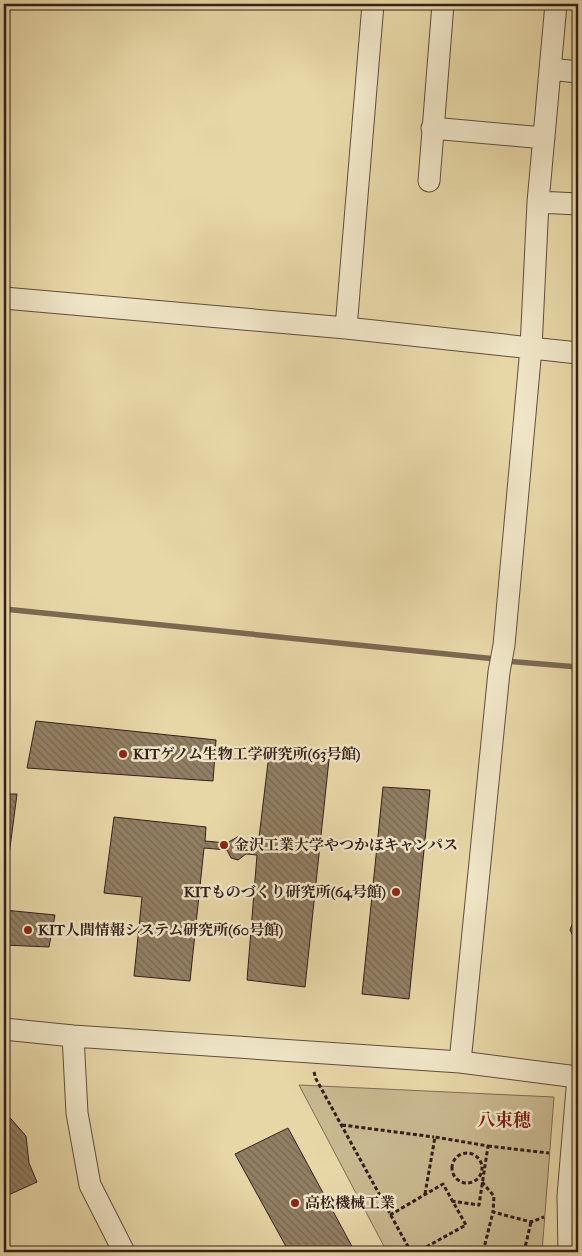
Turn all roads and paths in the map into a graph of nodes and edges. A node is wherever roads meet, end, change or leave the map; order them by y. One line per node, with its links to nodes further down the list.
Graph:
1 (373, 4): 12 (street)
2 (443, 4): 6 (street)
3 (556, 4): 4 (street)
4 (550, 69): 5 (street); 7 (street)
5 (578, 72)
6 (432, 128): 7 (street); 8 (street)
7 (544, 138): 9 (street)
8 (429, 181)
9 (538, 202): 10 (street); 13 (street)
10 (578, 204)
11 (4, 298): 12 (street)
12 (346, 328): 13 (street)
13 (530, 348): 14 (street); 18 (street)
14 (578, 353)
15 (4, 1029): 16 (street)
16 (73, 1036): 17 (street); 33 (street)
17 (308, 1052): 18 (street); 20 (path)
18 (460, 1062): 19 (street)
19 (578, 1077): 39 (street)
20 (341, 1125): 21 (path); 29 (path)
21 (434, 1138): 22 (path); 26 (path)
22 (488, 1146): 23 (path); 25 (path)
23 (549, 1153)
24 (480, 1162): 24 (path)
25 (482, 1182): 27 (path); 28 (path)
26 (426, 1194): 27 (path); 29 (path)
27 (451, 1201): 35 (path)
28 (493, 1212): 31 (path); 32 (path)
29 (390, 1214): 34 (path)
30 (544, 1217): 31 (path)
31 (531, 1222): 38 (path)
32 (484, 1248): 36 (path); 37 (path)
33 (124, 1252)
34 (411, 1252)
35 (417, 1252)
36 (475, 1252)
37 (497, 1252)
38 (524, 1252)
39 (568, 1252)

